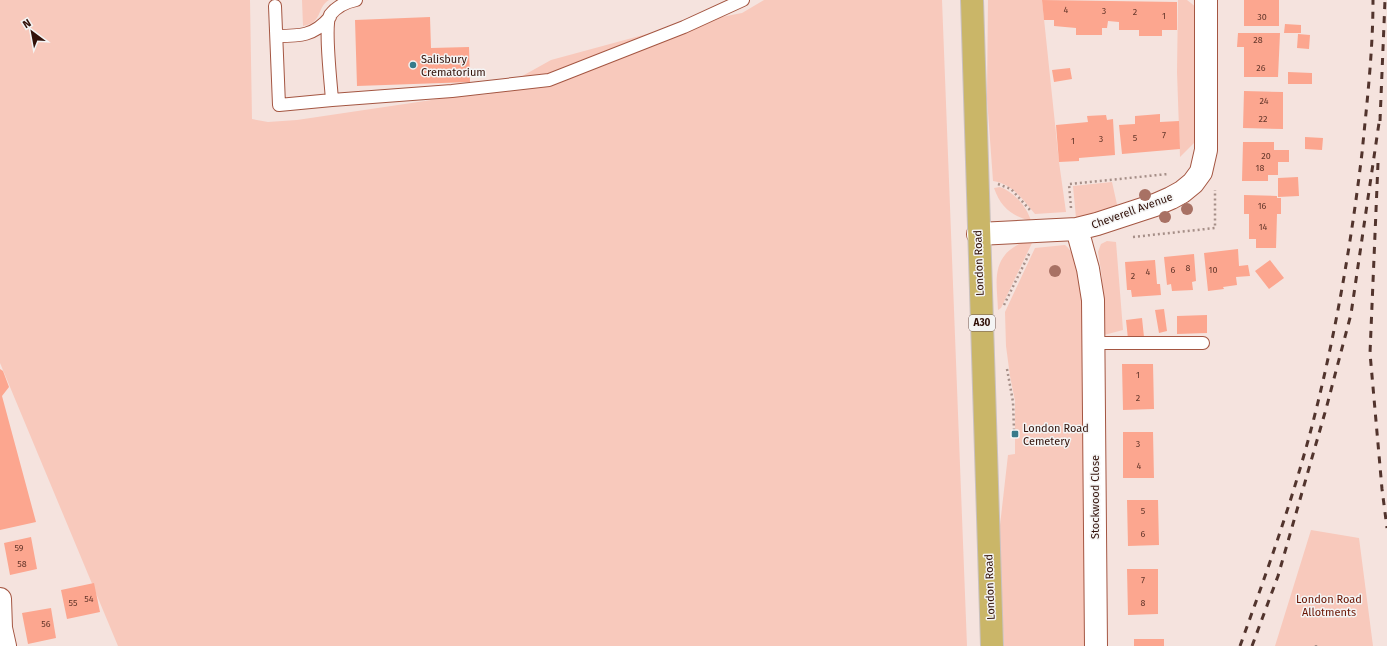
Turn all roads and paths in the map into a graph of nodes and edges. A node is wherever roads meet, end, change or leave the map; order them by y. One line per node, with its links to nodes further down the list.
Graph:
1 (356, 0): 6 (lane)
2 (743, 0): 8 (lane)
3 (972, 0): 9 (highway, London Road / A30)
4 (1206, 0): 10 (street, Cheverell Avenue)
5 (275, 6): 7 (lane)
6 (330, 17): 7 (lane); 8 (lane)
7 (276, 36): 8 (lane)
8 (332, 100)
9 (977, 185): 11 (path); 12 (highway, London Road / A30)
10 (1077, 229): 11 (street, Cheverell Avenue); 14 (street, Stockwood Close)
11 (1040, 232): 12 (street, Cheverell Avenue); 13 (path)
12 (978, 234): 20 (highway, London Road / A30)
13 (1002, 310)
14 (1094, 343): 15 (lane); 21 (street, Stockwood Close)
15 (1203, 343)
16 (1006, 367): 17 (path)
17 (1014, 430)
18 (0, 599): 19 (street)
19 (5, 646)
20 (992, 646)
21 (1096, 646)

